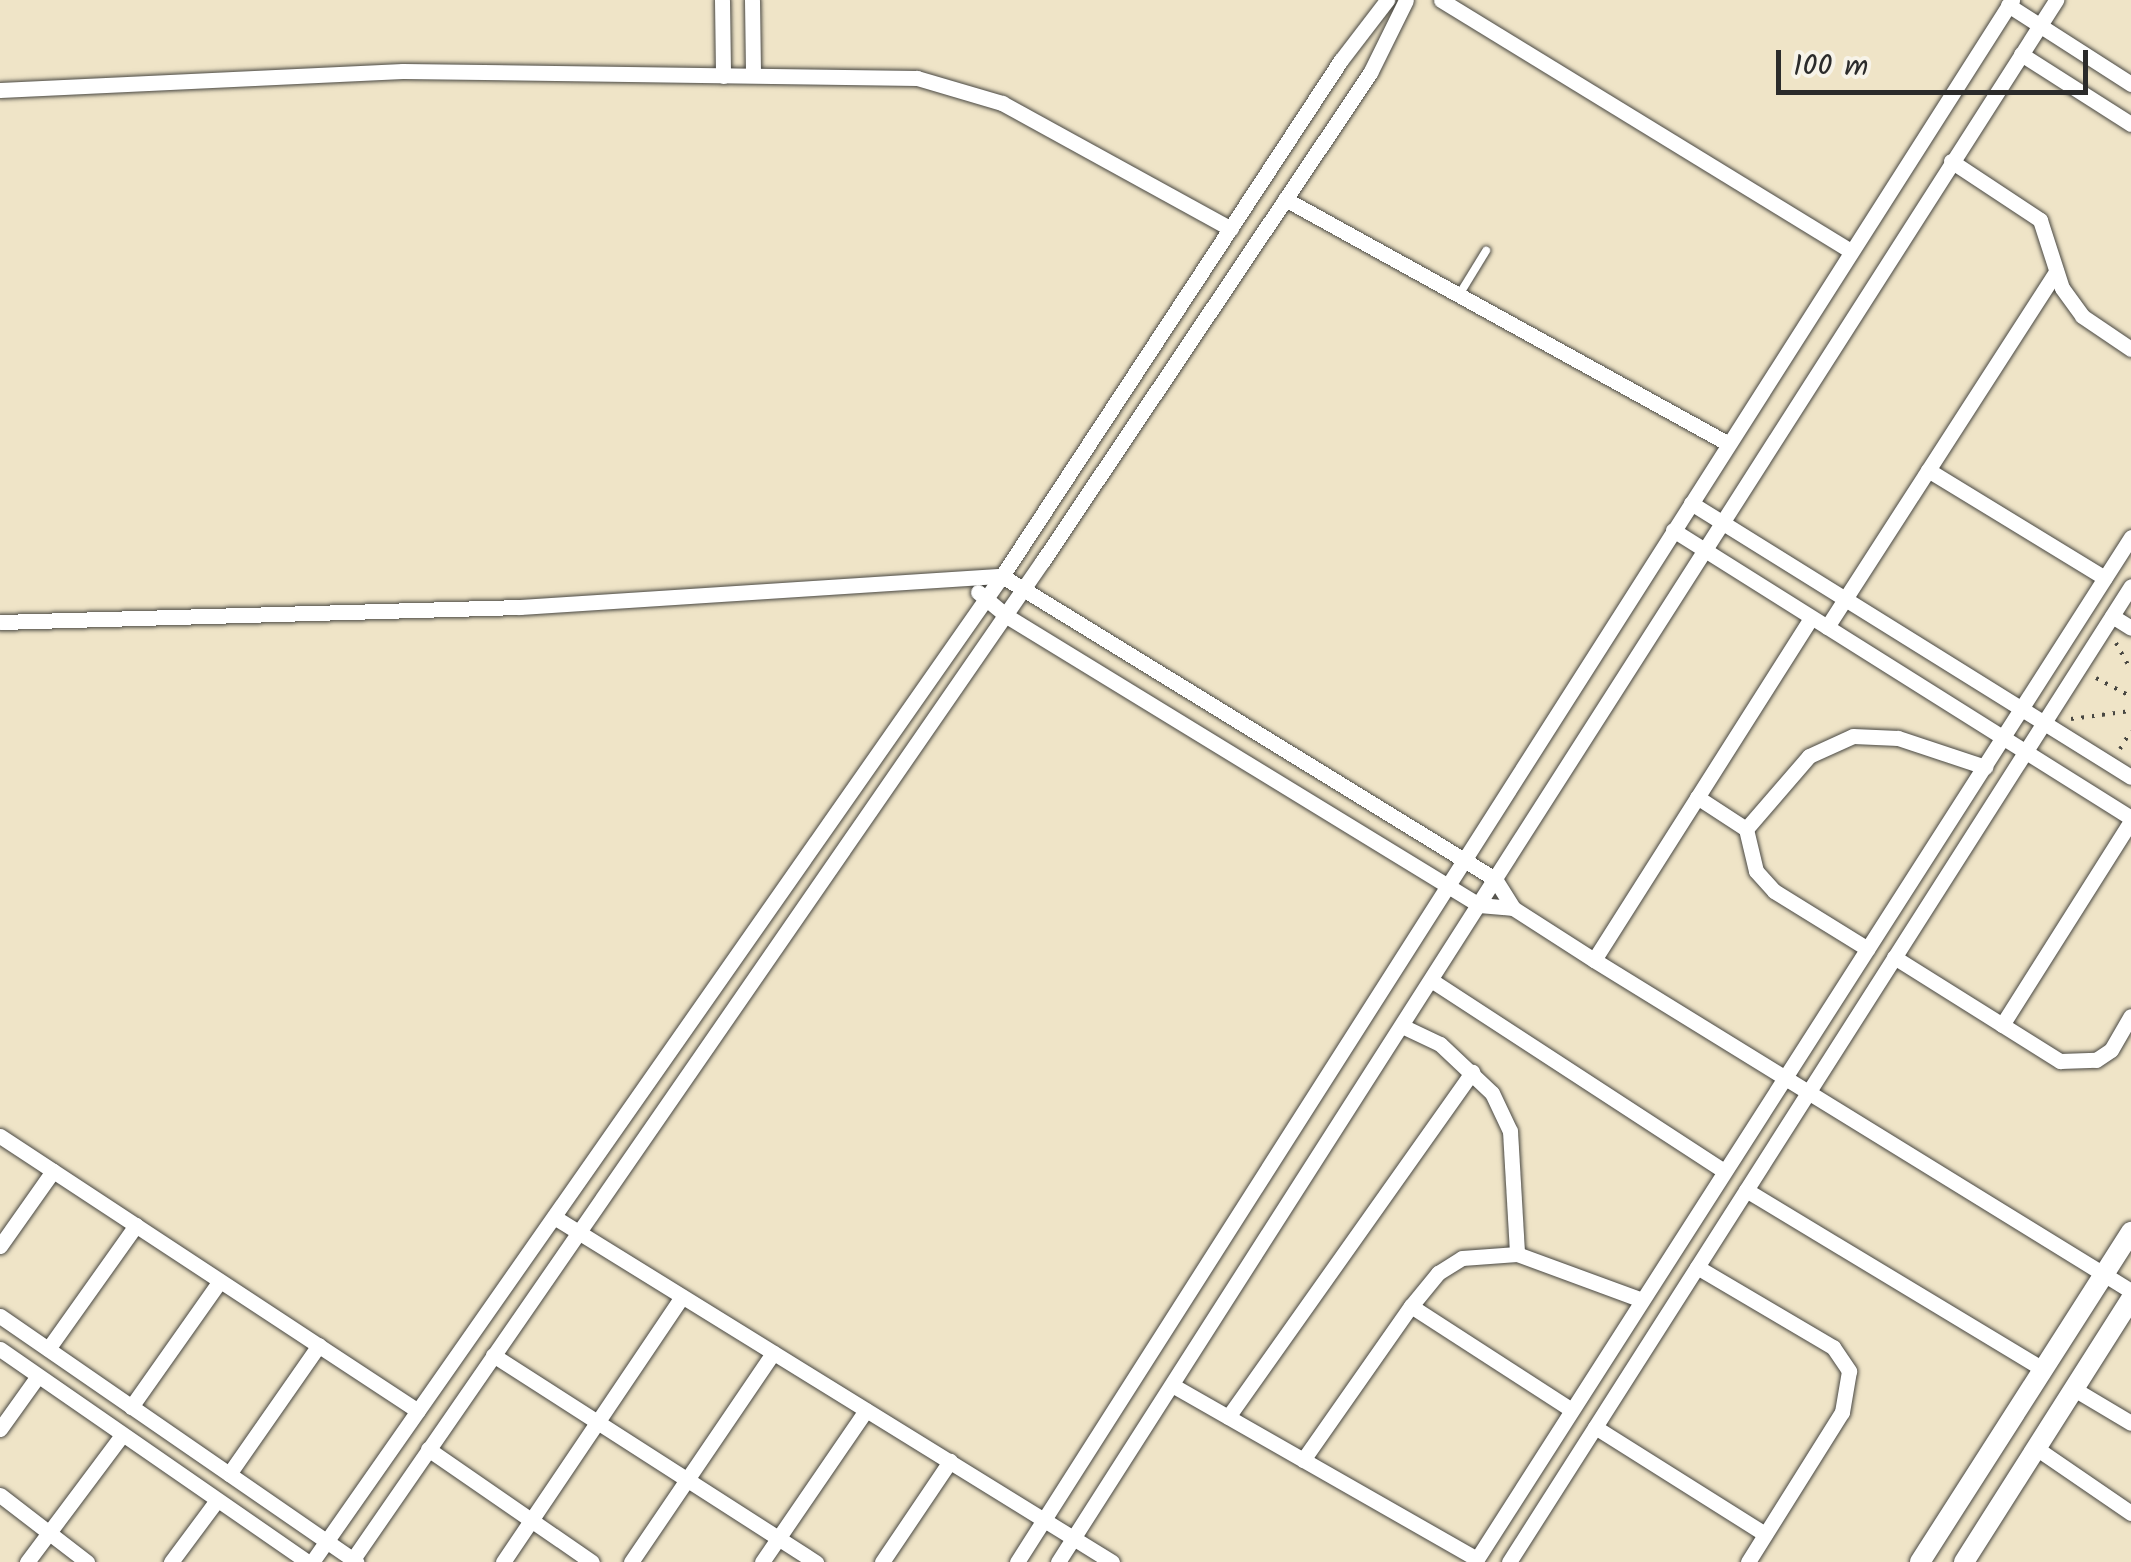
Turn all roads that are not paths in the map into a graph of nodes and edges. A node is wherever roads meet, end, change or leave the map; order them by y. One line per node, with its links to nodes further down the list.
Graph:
1 (722, 0): 11 (street)
2 (752, 0): 10 (street)
3 (1388, 0): 17 (street)
4 (1406, 0): 16 (street)
5 (1440, 0): 18 (street)
6 (2056, 0): 8 (street)
7 (2010, 2): 8 (street); 18 (street)
8 (2039, 25): 9 (street); 12 (street)
9 (2021, 54): 14 (street); 15 (street)
10 (753, 75): 11 (street); 17 (street)
11 (723, 76): 13 (street)
12 (2131, 84)
13 (0, 90)
14 (2131, 124)
15 (1951, 161): 20 (street); 26 (street)
16 (1286, 199): 21 (street); 34 (street)
17 (1230, 229): 30 (street)
18 (1849, 250): 23 (street)
19 (1486, 251): 21 (lane)
20 (2056, 270): 22 (street); 24 (street)
21 (1460, 296): 23 (street)
22 (2131, 349)
23 (1728, 443): 25 (street)
24 (1928, 470): 31 (street); 35 (street)
25 (1691, 502): 26 (street); 27 (street)
26 (1719, 520): 29 (street); 35 (street)
27 (1673, 530): 29 (street); 52 (street)
28 (2131, 536): 31 (street)
29 (1701, 548): 38 (street); 53 (street)
30 (1002, 576): 32 (street); 34 (street); 36 (street)
31 (2105, 578): 43 (street)
32 (971, 579): 36 (street); 40 (street)
33 (2131, 586): 39 (street)
34 (1025, 587): 37 (street); 52 (street)
35 (1845, 599): 41 (street); 43 (street)
36 (984, 601): 37 (street); 71 (street)
37 (1004, 615): 54 (street); 73 (street)
38 (1811, 618): 41 (street); 49 (street)
39 (2109, 620): 42 (street); 44 (street)
40 (0, 622)
41 (1827, 628): 45 (street)
42 (2131, 628)
43 (2021, 709): 44 (street); 45 (street)
44 (2044, 723): 46 (street); 48 (street)
45 (2003, 738): 46 (street); 47 (street)
46 (2025, 752): 50 (street); 58 (street)
47 (1984, 767): 51 (street); 57 (street)
48 (2131, 777)
49 (1698, 797): 51 (street); 59 (street)
50 (2131, 820): 62 (street)
51 (1746, 829): 57 (street)
52 (1464, 859): 53 (street); 54 (street)
53 (1496, 880): 55 (street); 56 (street)
54 (1447, 886): 55 (street); 114 (street)
55 (1479, 905): 56 (street); 60 (street)
56 (1513, 908): 59 (street)
57 (1868, 949): 65 (street)
58 (1894, 957): 62 (street); 66 (street)
59 (1594, 960): 65 (street)
60 (1431, 980): 63 (street); 68 (street)
61 (2131, 1016): 62 (street)
62 (2002, 1024)
63 (1402, 1026): 64 (street); 93 (street)
64 (1472, 1072): 76 (street); 99 (street)
65 (1782, 1076): 66 (street); 68 (street)
66 (1808, 1092): 70 (street); 78 (street)
67 (0, 1136): 69 (street)
68 (1722, 1170): 82 (street)
69 (52, 1171): 72 (street); 75 (street)
70 (1746, 1190): 77 (street); 91 (street)
71 (554, 1217): 73 (street); 98 (street)
72 (136, 1225): 79 (street); 87 (street)
73 (577, 1232): 81 (street); 90 (street)
74 (2131, 1232): 78 (street)
75 (0, 1246)
76 (1517, 1254): 82 (street); 84 (street)
77 (1697, 1267): 102 (street); 117 (street)
78 (2104, 1274): 80 (street); 91 (street)
79 (220, 1281): 86 (street); 95 (street)
80 (2131, 1291)
81 (682, 1297): 89 (street); 100 (street)
82 (1638, 1299): 96 (street)
83 (2131, 1299): 94 (street)
84 (1411, 1306): 96 (street); 107 (street)
85 (0, 1316): 87 (street)
86 (319, 1345): 98 (street); 109 (street)
87 (48, 1349): 95 (street)
88 (0, 1350): 92 (street)
89 (773, 1353): 97 (street); 110 (street)
90 (493, 1355): 100 (street); 106 (street)
91 (2044, 1369): 138 (street)
92 (38, 1376): 103 (street); 104 (street)
93 (1172, 1385): 99 (street); 119 (street)
94 (2074, 1389): 101 (street); 105 (street)
95 (131, 1407): 109 (street)
96 (1570, 1409): 122 (street)
97 (866, 1410): 108 (street); 118 (street)
98 (418, 1411): 120 (street)
99 (1228, 1417): 107 (street)
100 (598, 1422): 110 (street); 115 (street)
101 (2131, 1423)
102 (1595, 1427): 117 (street); 136 (street)
103 (0, 1429)
104 (122, 1435): 112 (street); 116 (street)
105 (2036, 1448): 113 (street); 139 (street)
106 (428, 1449): 115 (street); 121 (street)
107 (1303, 1460): 122 (street)
108 (950, 1461): 114 (street); 132 (street)
109 (229, 1474): 120 (street)
110 (687, 1479): 118 (street); 129 (street)
111 (0, 1496): 116 (street)
112 (217, 1500): 125 (street); 126 (street)
113 (2131, 1514)
114 (1044, 1519): 119 (street); 133 (street)
115 (531, 1520): 127 (street); 128 (street)
116 (49, 1533): 123 (street); 124 (street)
117 (1765, 1534): 137 (street)
118 (779, 1538): 130 (street); 131 (street)
119 (1073, 1539): 134 (street); 135 (street)
120 (326, 1541): 121 (street); 126 (street)
121 (353, 1561)
122 (1476, 1561)
123 (28, 1562)
124 (87, 1562)
125 (171, 1562)
126 (310, 1562)
127 (503, 1562)
128 (592, 1562)
129 (631, 1562)
130 (762, 1562)
131 (816, 1562)
132 (882, 1562)
133 (1017, 1562)
134 (1058, 1562)
135 (1112, 1562)
136 (1509, 1562)
137 (1748, 1562)
138 (1920, 1562)
139 (1964, 1562)

